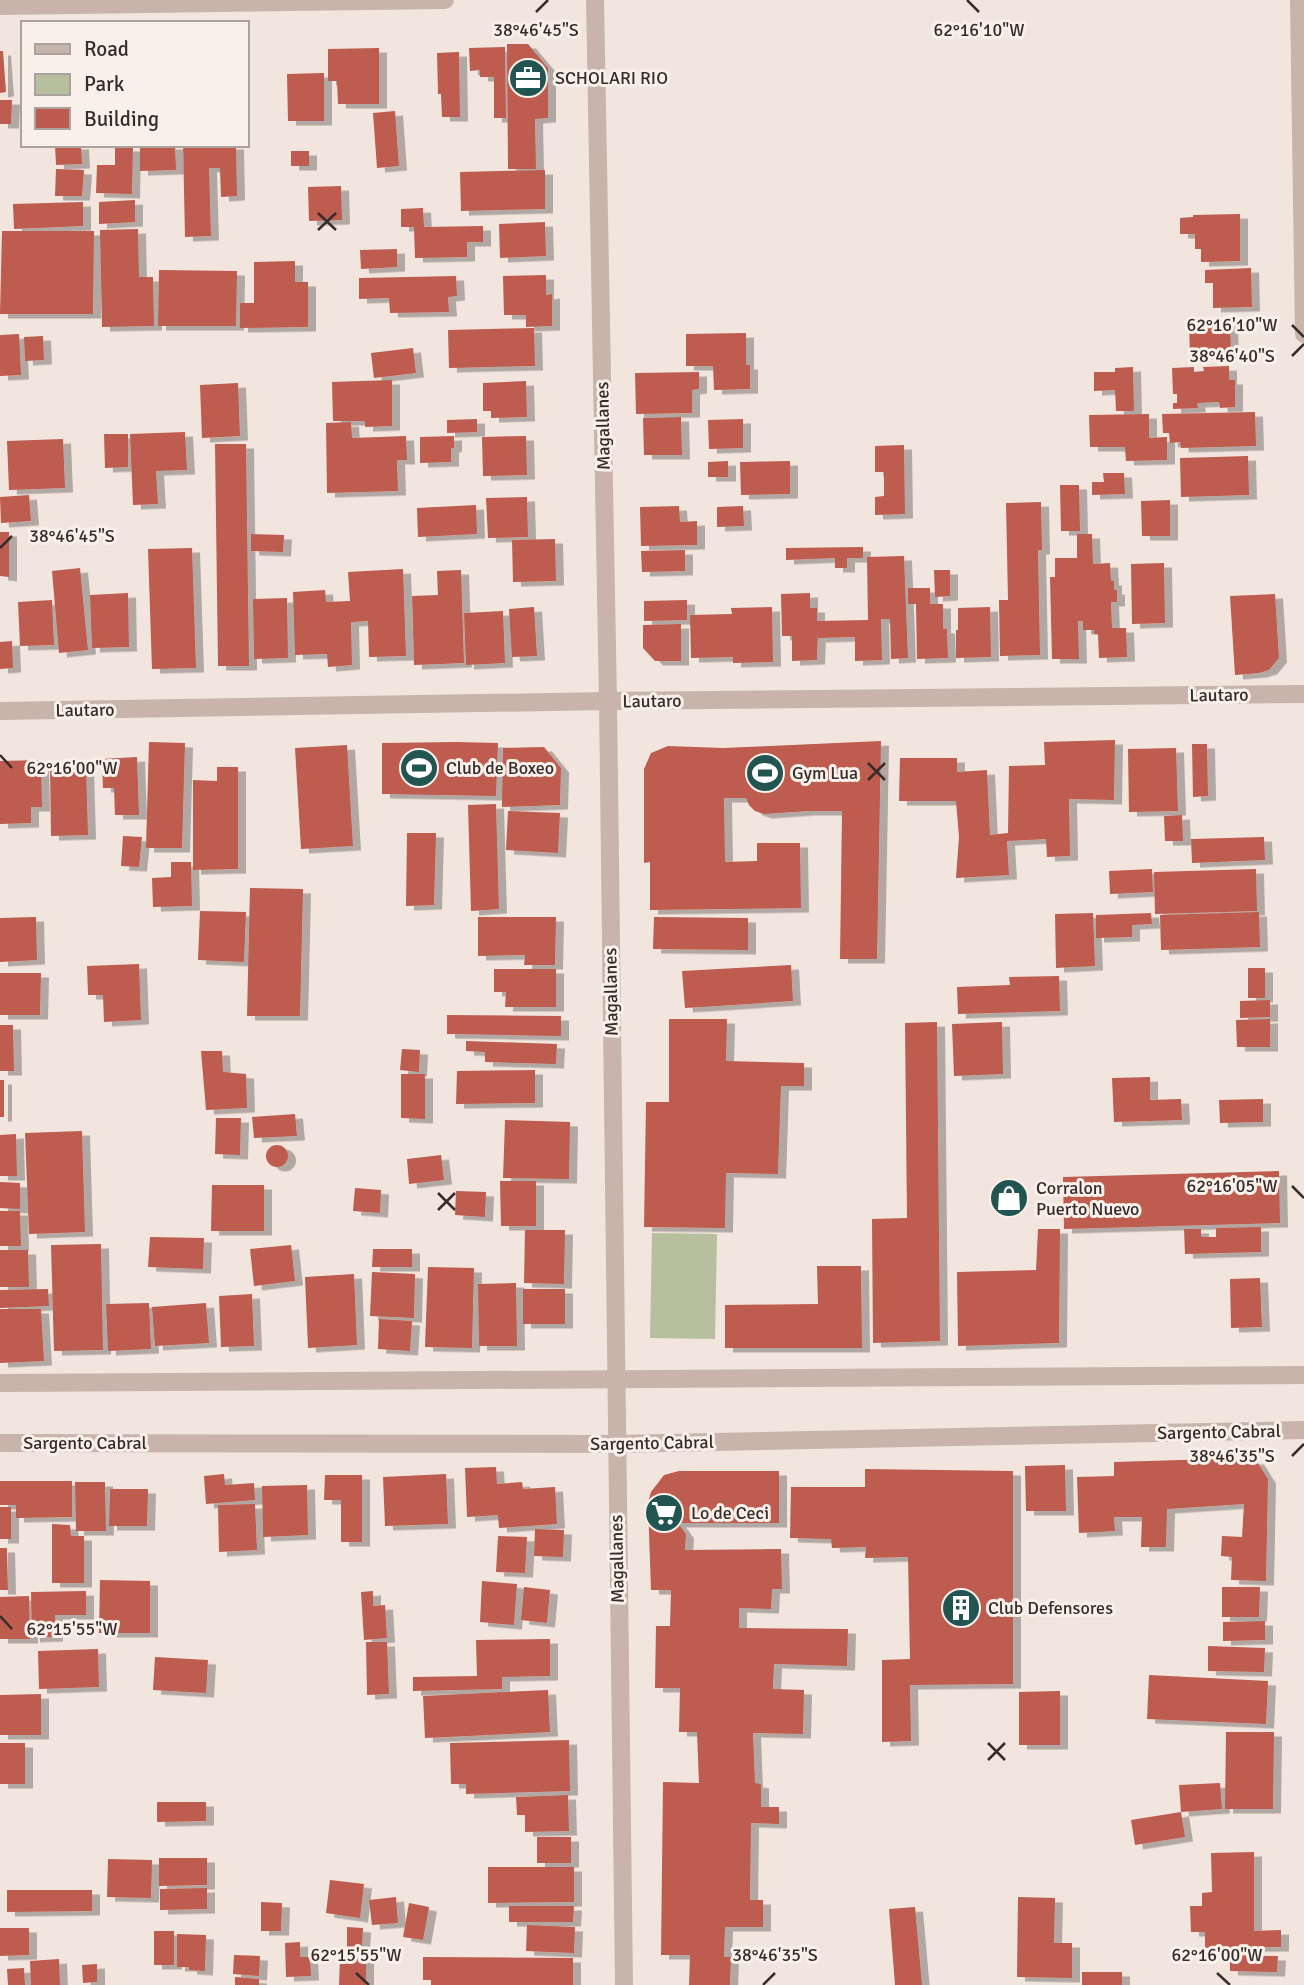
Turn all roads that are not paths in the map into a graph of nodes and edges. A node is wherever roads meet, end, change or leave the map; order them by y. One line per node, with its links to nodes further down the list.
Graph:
1 (445, 0): 4 (street)
2 (595, 0): 7 (street, Magallanes)
3 (1299, 0): 5 (street)
4 (0, 6)
5 (1304, 334)
6 (1304, 694): 7 (street, Lautaro)
7 (608, 701): 8 (street, Lautaro); 10 (street, Magallanes)
8 (0, 711)
9 (1304, 1375): 10 (street)
10 (615, 1378): 11 (street); 14 (street, Magallanes)
11 (0, 1383)
12 (1304, 1430): 14 (street, Sargento Cabral)
13 (0, 1443): 14 (street, Sargento Cabral)
14 (616, 1444): 15 (street, Magallanes)
15 (624, 1985)

